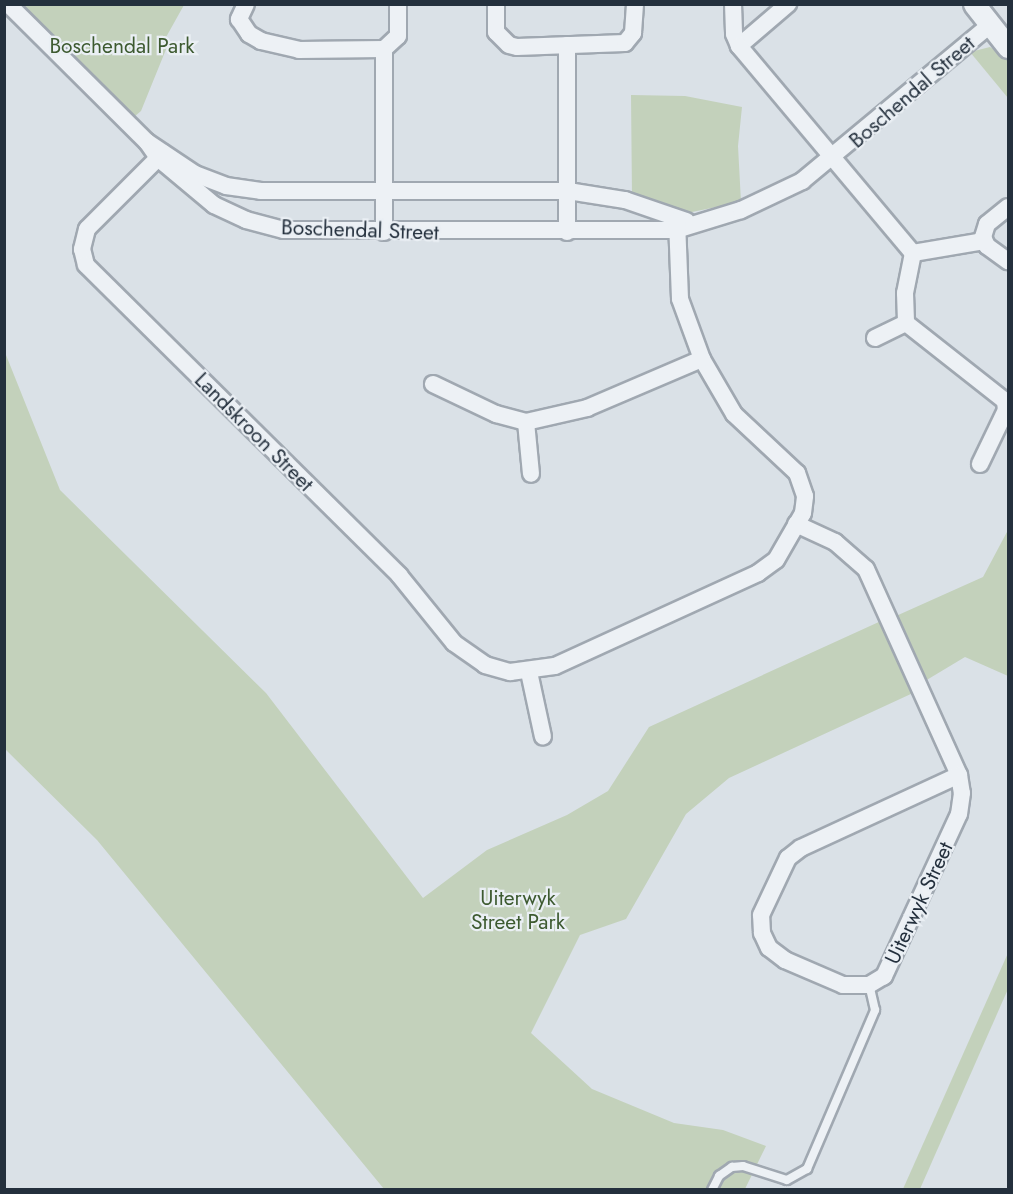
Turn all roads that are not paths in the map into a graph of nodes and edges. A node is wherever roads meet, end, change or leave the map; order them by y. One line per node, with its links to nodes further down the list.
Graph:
1 (8, 4): 14 (street, Boschendal Street)
2 (246, 4): 13 (street)
3 (398, 4): 13 (street)
4 (496, 4): 10 (street)
5 (635, 4): 10 (street)
6 (733, 4): 11 (street)
7 (788, 4): 11 (street)
8 (974, 4): 9 (street)
9 (990, 25): 12 (street); 15 (street, Boschendal Street)
10 (567, 45): 17 (street)
11 (739, 46): 15 (street)
12 (1008, 47)
13 (384, 49): 16 (street)
14 (160, 155): 16 (street, Boschendal Street); 20 (street, Boschendal Street); 33 (street, Landskroon Street)
15 (834, 158): 19 (street, Boschendal Street); 23 (street, Boschendal Street)
16 (383, 191): 17 (street, Boschendal Street); 20 (street)
17 (568, 191): 19 (street, Boschendal Street); 21 (street)
18 (1008, 207): 22 (street)
19 (676, 225): 21 (street, Boschendal Street); 27 (street, Landskroon Street)
20 (384, 232): 21 (street, Boschendal Street)
21 (567, 232)
22 (984, 242): 23 (street); 24 (street)
23 (913, 253): 25 (street)
24 (1008, 261)
25 (906, 323): 26 (street); 30 (street)
26 (875, 338)
27 (702, 359): 29 (street); 32 (street, Landskroon Street)
28 (433, 384): 29 (street)
29 (526, 422): 31 (street)
30 (980, 464)
31 (531, 474)
32 (796, 524): 33 (street, Landskroon Street); 35 (street, Uiterwyk Street)
33 (529, 672): 34 (street)
34 (543, 737)
35 (959, 775): 36 (street, Uiterwyk Street); 36 (street, Uiterwyk Street)
36 (869, 985): 37 (lane)
37 (712, 1190)

